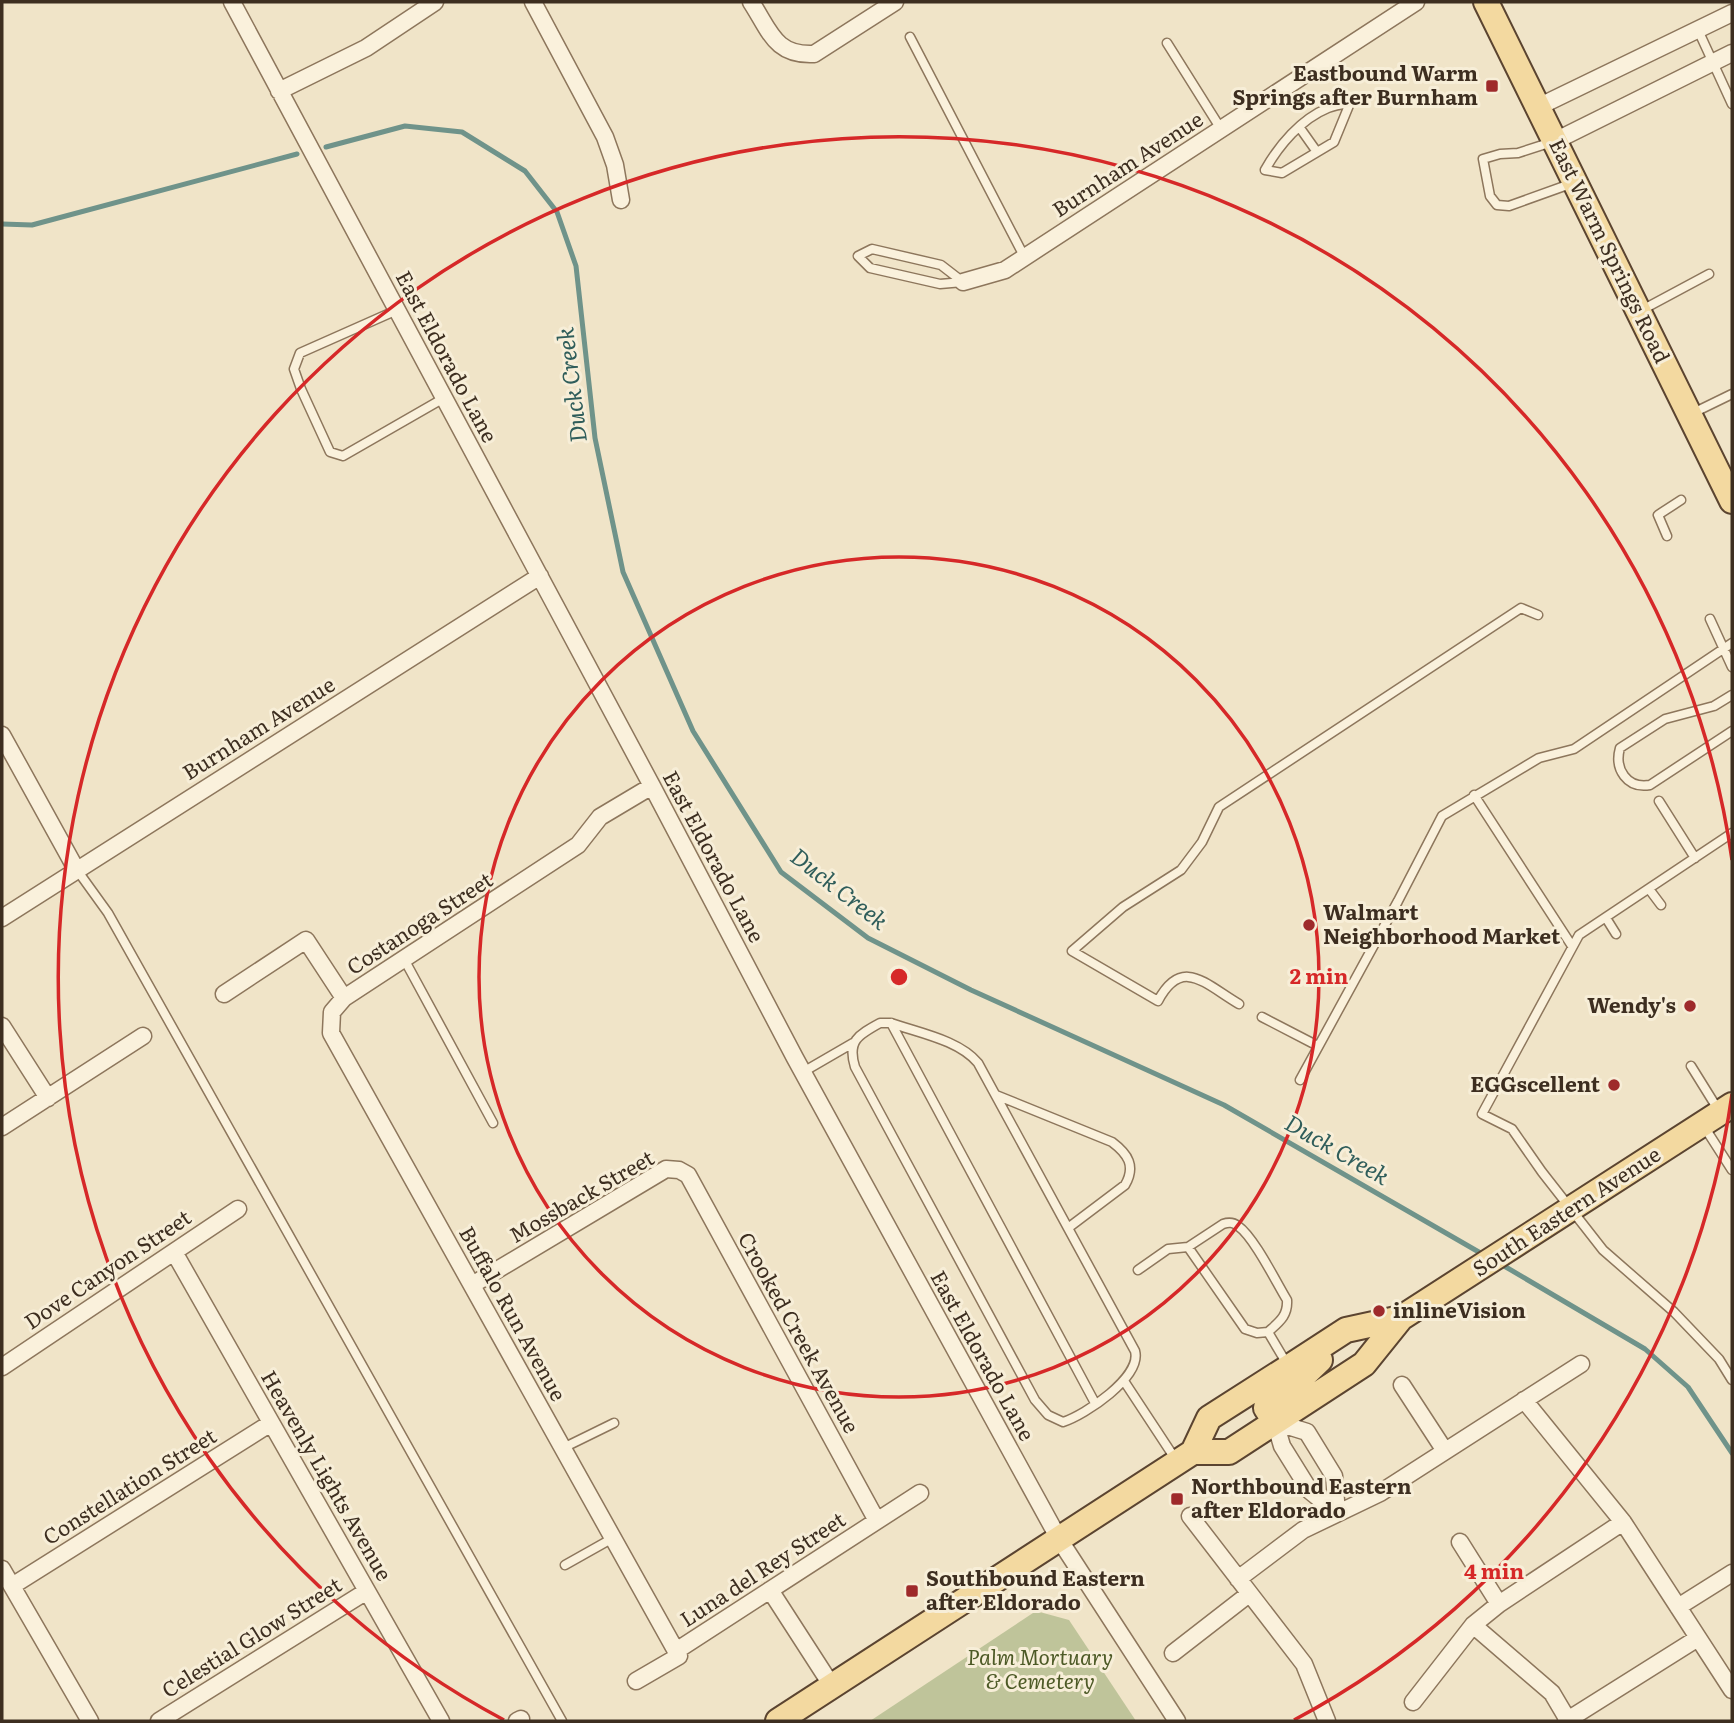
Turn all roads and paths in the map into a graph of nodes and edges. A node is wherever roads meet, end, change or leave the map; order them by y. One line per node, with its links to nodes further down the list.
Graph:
1 (232, 2): 15 (street, East Eldorado Lane)
2 (435, 2): 15 (street)
3 (533, 2): 23 (street)
4 (751, 2): 8 (street)
5 (895, 2): 8 (street)
6 (1416, 2): 19 (street, Burnham Avenue)
7 (1486, 2): 17 (main road, East Warm Springs Road)
8 (871, 8)
9 (1732, 13): 10 (street)
10 (1698, 30): 14 (lane); 17 (street)
11 (910, 37): 24 (lane)
12 (1167, 43): 19 (lane)
13 (1732, 53): 14 (street)
14 (1713, 63): 16 (lane); 20 (street)
15 (279, 91): 27 (street, East Eldorado Lane)
16 (1732, 104)
17 (1538, 107): 20 (main road, East Warm Springs Road)
18 (1300, 128): 21 (lane); 21 (lane); 21 (lane)
19 (1221, 129): 24 (street, Burnham Avenue)
20 (1555, 141): 22 (main road, East Warm Springs Road); 22 (lane)
21 (1317, 152)
22 (1575, 183): 28 (main road, East Warm Springs Road)
23 (621, 200)
24 (1024, 258): 26 (street, Burnham Avenue)
25 (1709, 274): 28 (lane)
26 (963, 282): 26 (lane)
27 (397, 310): 30 (street, East Eldorado Lane); 30 (lane)
28 (1639, 312): 31 (main road, East Warm Springs Road)
29 (1732, 394): 31 (lane)
30 (444, 397): 35 (street, East Eldorado Lane)
31 (1690, 415): 33 (main road, East Warm Springs Road)
32 (1681, 500): 34 (lane)
33 (1732, 501)
34 (1667, 536)
35 (540, 576): 44 (street, East Eldorado Lane); 49 (street, Burnham Avenue)
36 (1538, 615): 59 (lane)
37 (1710, 619): 39 (lane)
38 (1732, 643): 39 (lane)
39 (1723, 649): 40 (lane); 45 (lane)
40 (1732, 667)
41 (1732, 695): 42 (lane)
42 (1732, 731)
43 (2, 735): 49 (street)
44 (652, 786): 56 (street, Costanoga Street); 67 (street, East Eldorado Lane)
45 (1474, 795): 55 (lane); 65 (lane)
46 (1659, 802): 48 (lane)
47 (1732, 833): 48 (lane)
48 (1695, 858): 50 (lane)
49 (76, 869): 52 (street, Burnham Avenue); 128 (lane)
50 (1649, 888): 51 (lane); 53 (lane)
51 (1661, 905)
52 (2, 918)
53 (1606, 918): 54 (lane); 55 (lane)
54 (1616, 934)
55 (1572, 946): 76 (lane)
56 (404, 959): 58 (street, Costanoga Street); 72 (lane)
57 (224, 994): 58 (street, Costanoga Street)
58 (344, 999): 82 (street, Buffalo Run Avenue)
59 (1239, 1004)
60 (1262, 1017): 65 (lane)
61 (891, 1023): 64 (lane); 69 (lane); 92 (lane)
62 (2, 1026): 70 (street)
63 (143, 1035): 70 (street)
64 (853, 1043): 67 (lane); 92 (lane)
65 (1318, 1046): 68 (lane)
66 (1691, 1066): 71 (lane)
67 (803, 1072): 105 (street, East Eldorado Lane)
68 (1300, 1080)
69 (995, 1095): 78 (lane); 78 (lane)
70 (48, 1098): 73 (street)
71 (1719, 1114): 75 (lane); 76 (main road, South Eastern Avenue)
72 (493, 1123)
73 (2, 1127)
74 (679, 1170): 82 (street, Mossback Street); 102 (street, Crooked Creek Avenue)
75 (1732, 1170)
76 (1572, 1208): 83 (main road, South Eastern Avenue); 88 (lane)
77 (238, 1209): 80 (street, Dove Canyon Street)
78 (1068, 1228): 89 (lane)
79 (1188, 1247): 81 (lane); 84 (lane); 84 (lane)
80 (174, 1252): 86 (street, Dove Canyon Street); 94 (street, Heavenly Lights Avenue)
81 (1138, 1270)
82 (472, 1285): 96 (street, Buffalo Run Avenue)
83 (1401, 1318): 87 (main road, South Eastern Avenue); 93 (main road, South Eastern Avenue)
84 (1268, 1332): 87 (lane)
85 (1581, 1364): 91 (street)
86 (2, 1367)
87 (1293, 1375): 93 (main road); 98 (main road, South Eastern Avenue)
88 (1732, 1380)
89 (1124, 1381): 92 (lane); 98 (lane)
90 (1402, 1385): 97 (street)
91 (1524, 1401): 97 (street); 103 (street)
92 (1095, 1403)
93 (1275, 1422): 98 (main road, South Eastern Avenue); 100 (street); 100 (street)
94 (271, 1423): 111 (street, Constellation Street); 113 (street, Heavenly Lights Avenue)
95 (614, 1423): 96 (lane)
96 (563, 1448): 104 (street, Buffalo Run Avenue)
97 (1445, 1451): 100 (street)
98 (1185, 1457): 105 (main road)
99 (920, 1493): 102 (street, Luna del Rey Street)
100 (1337, 1513): 110 (street)
101 (1190, 1516): 110 (street)
102 (877, 1521): 112 (street, Luna del Rey Street)
103 (1623, 1522): 115 (street); 116 (street)
104 (613, 1538): 107 (lane); 119 (street, Buffalo Run Avenue)
105 (1059, 1539): 122 (main road); 130 (street, East Eldorado Lane)
106 (1460, 1542): 115 (street)
107 (565, 1565)
108 (2, 1569): 111 (street)
109 (1732, 1573): 116 (street)
110 (1238, 1579): 114 (street)
111 (12, 1586): 125 (street)
112 (770, 1590): 119 (street, Luna del Rey Street); 122 (street)
113 (367, 1591): 126 (street, Celestial Glow Street); 127 (street, Heavenly Lights Avenue)
114 (1249, 1594): 120 (street); 131 (street)
115 (1499, 1604): 117 (street)
116 (1678, 1607): 118 (street)
117 (1473, 1625): 124 (street); 132 (street)
118 (1698, 1638): 123 (street); 132 (street)
119 (676, 1651): 121 (street, Luna del Rey Street)
120 (1173, 1653)
121 (636, 1681)
122 (832, 1686): 129 (main road)
123 (1732, 1690)
124 (1413, 1702)
125 (90, 1721)
126 (159, 1721)
127 (441, 1721)
128 (562, 1721)
129 (778, 1721)
130 (1177, 1721)
131 (1327, 1721)
132 (1567, 1721)

